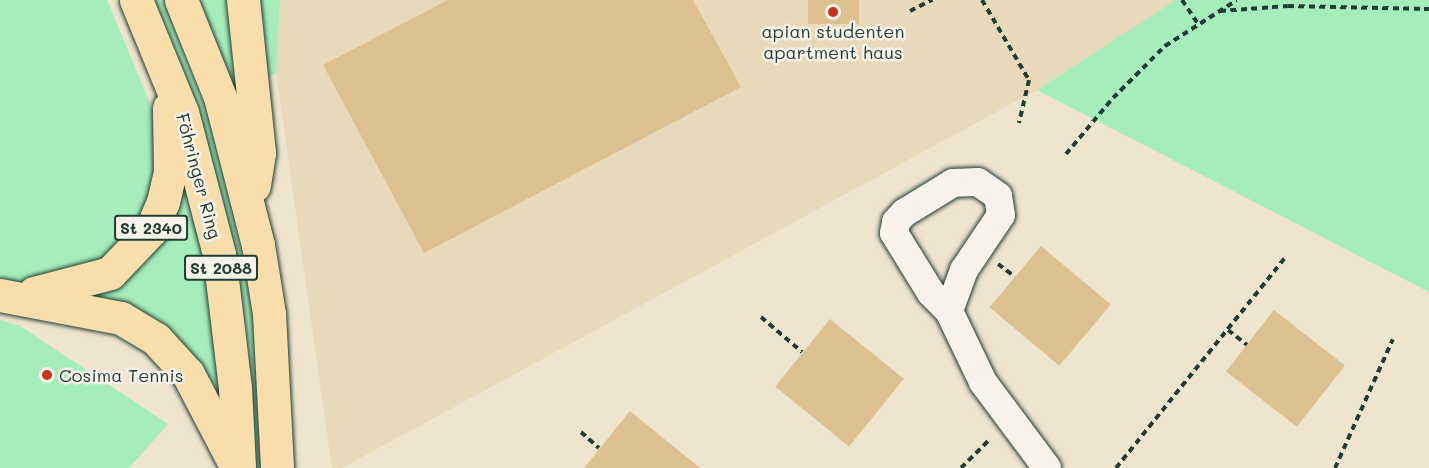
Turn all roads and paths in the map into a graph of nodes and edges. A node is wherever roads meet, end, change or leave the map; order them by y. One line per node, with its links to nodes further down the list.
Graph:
1 (136, 0): 12 (highway, Föhringer Ring / St 2088)
2 (181, 0): 15 (highway, St 2088)
3 (243, 0): 15 (highway)
4 (932, 0): 9 (path)
5 (982, 0): 13 (path)
6 (1182, 0): 11 (path)
7 (1237, 0): 10 (path)
8 (1429, 9): 10 (path)
9 (910, 11)
10 (1219, 11): 11 (path)
11 (1198, 24): 14 (path)
12 (169, 75): 19 (highway, St 2340); 29 (highway, Föhringer Ring / St 2088)
13 (1019, 123)
14 (1066, 154)
15 (250, 211): 30 (highway, St 2088)
16 (1285, 258): 22 (path)
17 (998, 263): 18 (path)
18 (1015, 277)
19 (9, 296): 29 (highway, St 2340)
20 (949, 311): 26 (street)
21 (761, 317): 25 (path)
22 (1228, 330): 24 (path); 33 (path)
23 (1393, 339): 34 (path)
24 (1247, 345)
25 (802, 352)
26 (1013, 426): 31 (path); 32 (street)
27 (581, 432): 28 (path)
28 (599, 448)
29 (238, 468)
30 (277, 468)
31 (962, 468)
32 (1047, 468)
33 (1116, 468)
34 (1335, 468)

